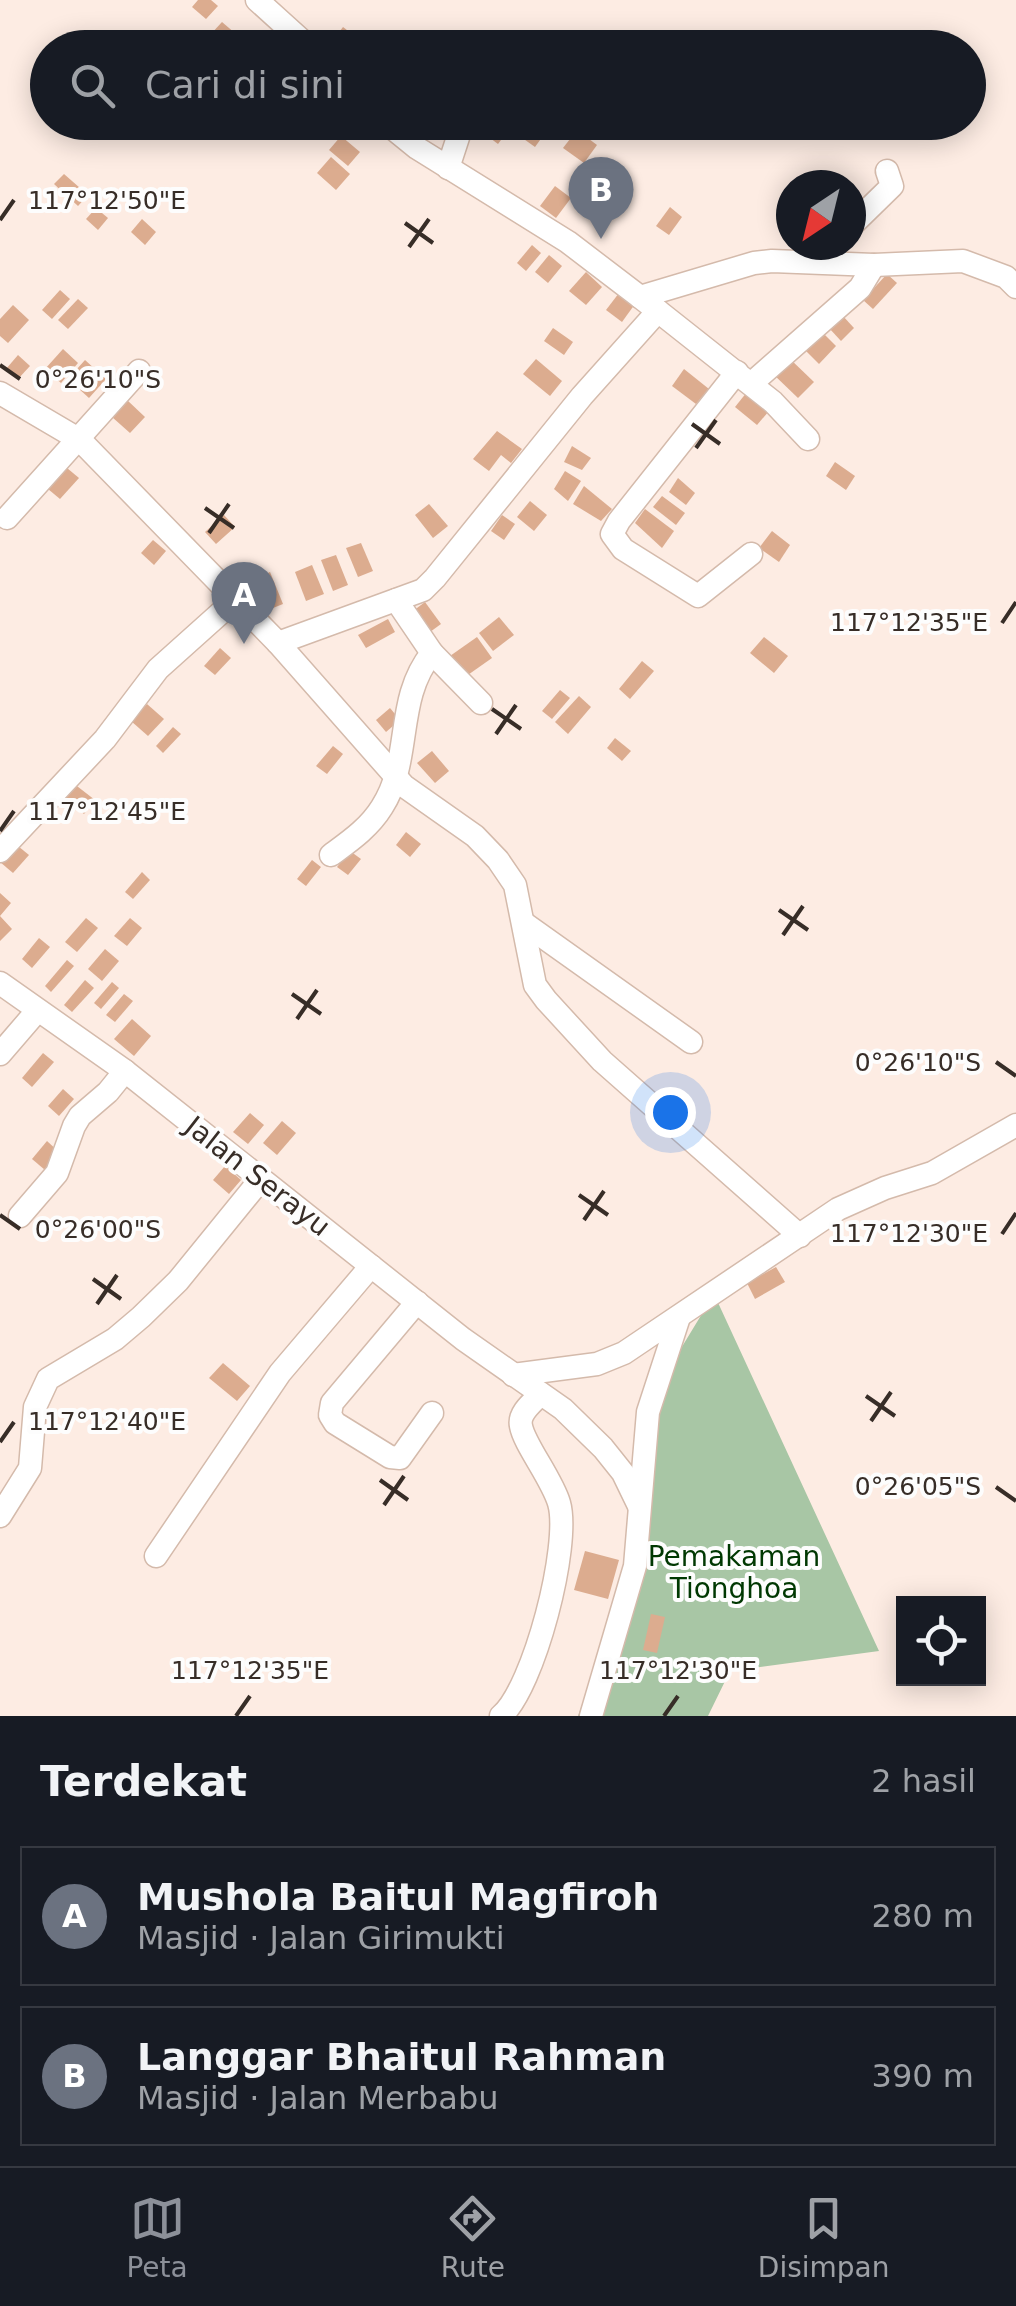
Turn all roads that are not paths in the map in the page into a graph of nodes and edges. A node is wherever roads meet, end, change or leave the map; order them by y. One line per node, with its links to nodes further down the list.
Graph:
1 (257, 0): 2 (street)
2 (290, 30)
3 (410, 140): 5 (street)
4 (457, 140): 5 (street)
5 (448, 168): 12 (street)
6 (887, 171): 7 (street)
7 (866, 211)
8 (781, 260): 12 (street)
9 (856, 260): 10 (street)
10 (874, 265): 11 (street); 14 (street)
11 (1016, 288)
12 (649, 304): 14 (street); 21 (street)
13 (138, 371): 17 (street)
14 (744, 378): 16 (street); 19 (street)
15 (0, 393): 17 (street)
16 (808, 439)
17 (80, 440): 18 (street); 20 (street)
18 (8, 518)
19 (751, 554)
20 (236, 600): 22 (street); 26 (street)
21 (396, 600): 22 (street); 23 (street)
22 (278, 643): 25 (street)
23 (432, 653): 24 (street); 25 (street)
24 (481, 703)
25 (396, 776): 27 (street); 28 (street)
26 (0, 851)
27 (330, 855)
28 (525, 924): 31 (street); 37 (street)
29 (0, 983): 30 (street, Jalan Serayu)
30 (36, 1012): 32 (street); 33 (street, Jalan Serayu)
31 (691, 1042)
32 (0, 1054)
33 (125, 1070): 35 (street, Jalan Serayu); 36 (street)
34 (1016, 1125): 37 (street)
35 (262, 1179): 38 (street, Jalan Serayu); 45 (street)
36 (20, 1216)
37 (800, 1236): 40 (street)
38 (371, 1266): 39 (street, Jalan Serayu); 46 (street)
39 (417, 1302): 41 (street, Jalan Serayu); 43 (street)
40 (679, 1317): 41 (street); 44 (street)
41 (513, 1375): 42 (street, Jalan Serayu)
42 (541, 1394): 44 (street, Jalan Serayu); 47 (street)
43 (432, 1413)
44 (639, 1506): 48 (street)
45 (0, 1516)
46 (156, 1556)
47 (501, 1716)
48 (591, 1716)

